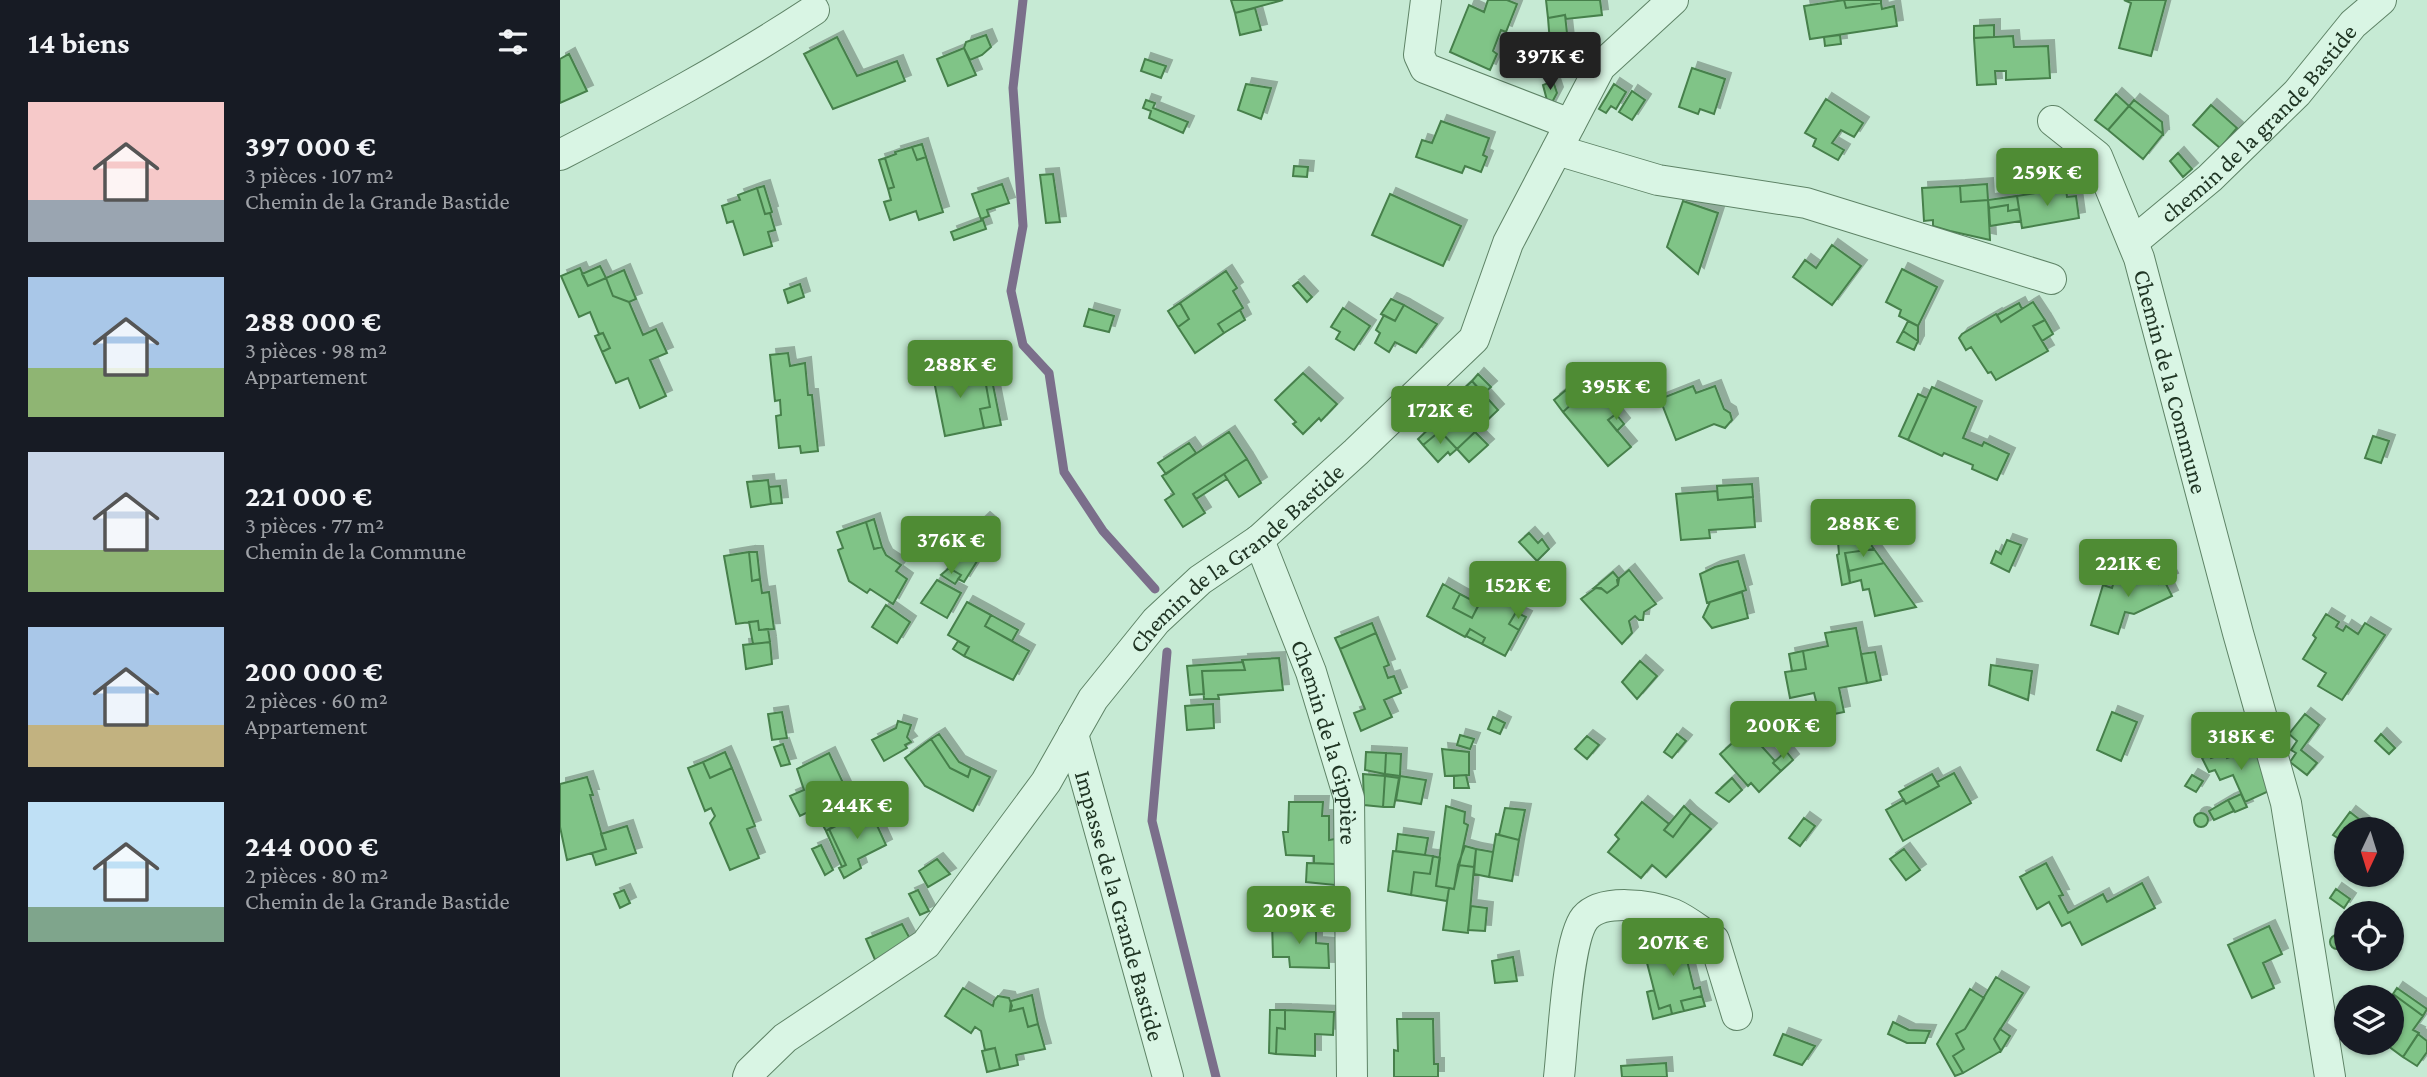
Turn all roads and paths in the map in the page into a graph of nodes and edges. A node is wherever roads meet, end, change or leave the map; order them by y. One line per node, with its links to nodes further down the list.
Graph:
1 (1426, 0): 6 (street)
2 (1673, 0): 6 (street, Chemin de la Grande Bastide)
3 (2381, 0): 9 (street, chemin de la grande Bastide)
4 (814, 10): 8 (street)
5 (2053, 121): 9 (street, Chemin de la Commune)
6 (1570, 124): 7 (street, Chemin de la Grande Bastide)
7 (1557, 150): 10 (street); 11 (street, Chemin de la Grande Bastide)
8 (560, 155)
9 (2133, 242): 18 (street, Chemin de la Commune)
10 (2051, 279)
11 (1259, 540): 12 (street, Chemin de la Grande Bastide); 16 (street, Chemin de la Gippière)
12 (1073, 734): 14 (street, Chemin de la Grande Bastide); 15 (street, Impasse de la Grande Bastide)
13 (1737, 1015): 17 (street)
14 (748, 1077)
15 (1168, 1077)
16 (1352, 1077)
17 (1559, 1077)
18 (2330, 1077)

